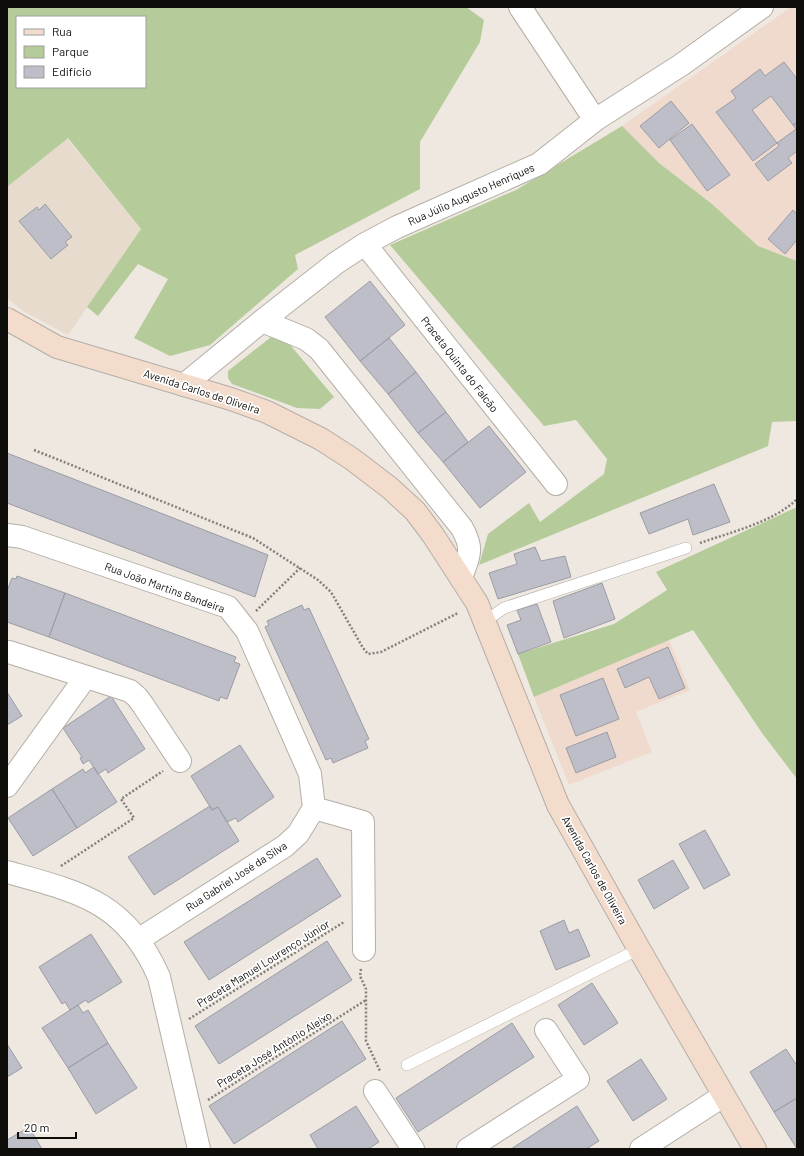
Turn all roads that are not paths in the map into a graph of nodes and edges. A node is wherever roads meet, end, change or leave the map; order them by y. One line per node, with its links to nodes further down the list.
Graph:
1 (525, 9): 3 (street)
2 (751, 11): 3 (street, Rua Júlio Augusto Henriques)
3 (595, 120): 4 (street, Rua Júlio Augusto Henriques)
4 (365, 244): 6 (street, Rua Júlio Augusto Henriques); 8 (street, Praceta Quinta do Falcão)
5 (7, 319): 7 (main road, Avenida Carlos de Oliveira)
6 (262, 321): 7 (street, Rua Júlio Augusto Henriques); 11 (street)
7 (184, 385): 11 (main road, Avenida Carlos de Oliveira)
8 (556, 484)
9 (7, 535): 17 (street, Rua João Martins Bandeira)
10 (686, 548): 12 (lane)
11 (461, 578): 12 (main road, Avenida Carlos de Oliveira)
12 (481, 613): 20 (main road, Avenida Carlos de Oliveira)
13 (9, 652): 14 (street)
14 (86, 678): 15 (street); 16 (street)
15 (180, 761)
16 (7, 786)
17 (314, 808): 19 (street, Rua Gabriel José da Silva); 21 (street)
18 (7, 872): 19 (street)
19 (138, 940): 26 (street)
20 (638, 949): 23 (lane); 25 (main road, Avenida Carlos de Oliveira)
21 (364, 950)
22 (546, 1030): 28 (street)
23 (407, 1064)
24 (375, 1091): 27 (street)
25 (723, 1096): 29 (street); 30 (main road, Avenida Carlos de Oliveira)
26 (199, 1149)
27 (413, 1149)
28 (468, 1149)
29 (641, 1149)
30 (755, 1149)

